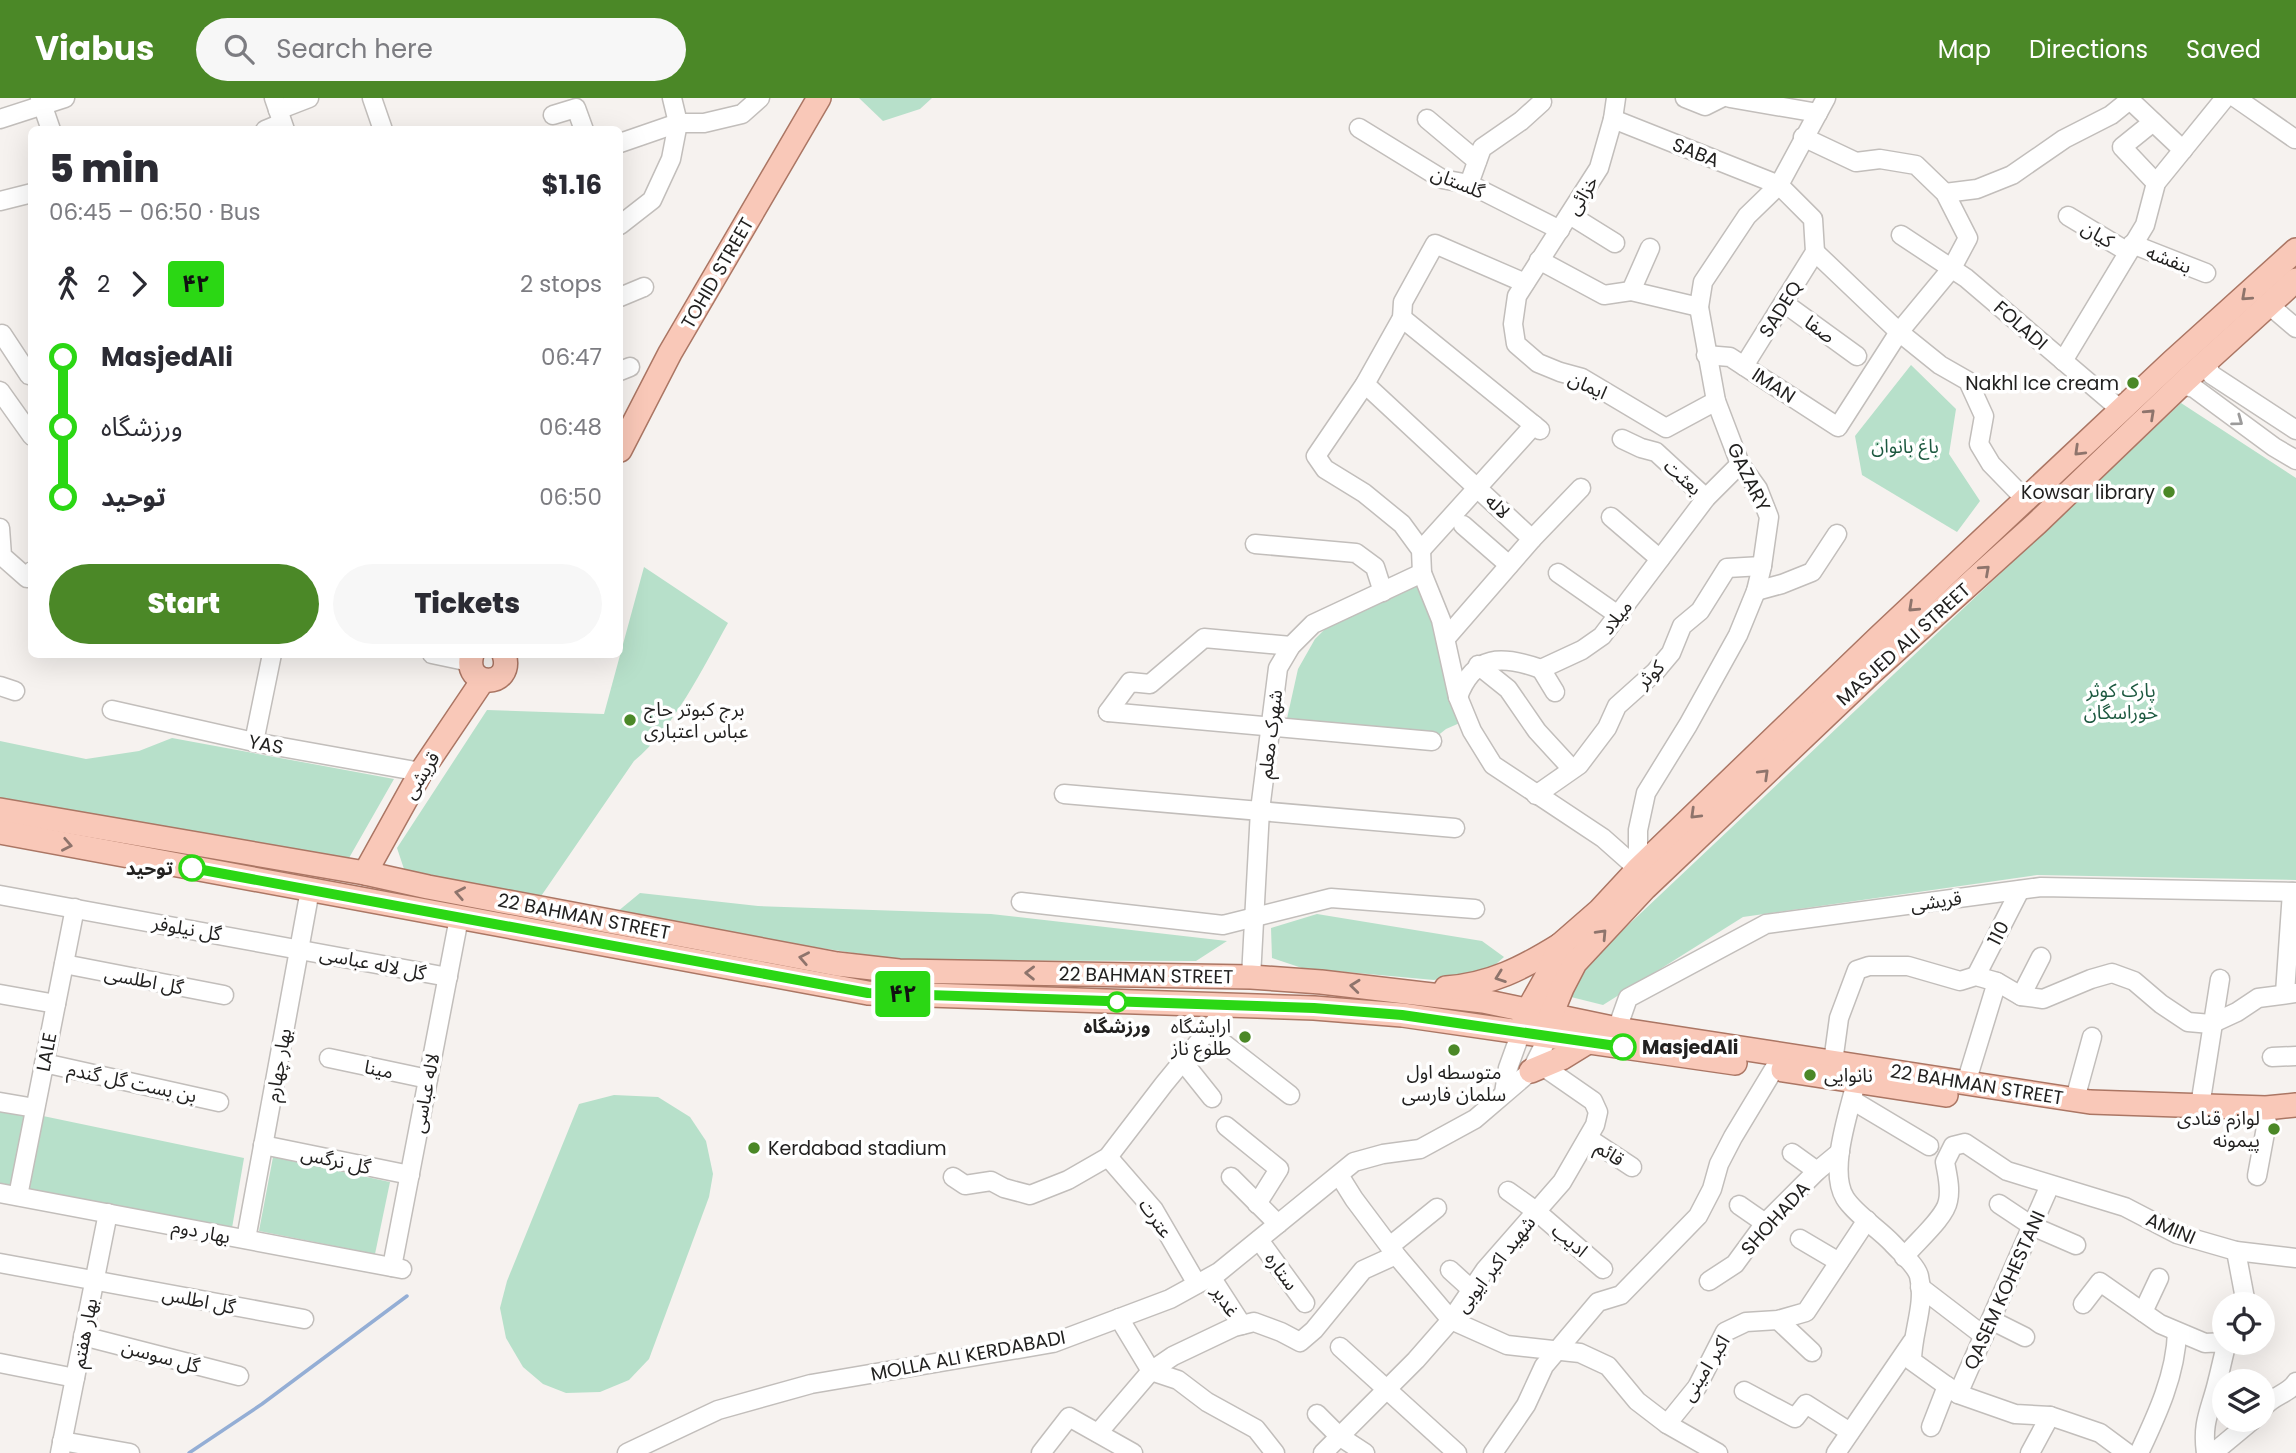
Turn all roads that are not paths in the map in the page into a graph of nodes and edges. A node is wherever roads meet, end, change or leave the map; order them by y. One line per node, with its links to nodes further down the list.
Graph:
1 (65, 98): 14 (street)
2 (309, 98): 17 (street)
3 (372, 98): 25 (street)
4 (672, 98): 23 (street)
5 (760, 98): 23 (street)
6 (819, 98): 78 (main road, TOHID STREET)
7 (1616, 98): 21 (street, خزائی)
8 (1685, 98): 9 (street)
9 (1721, 98)
10 (1730, 98): 16 (street)
11 (2225, 98): 31 (street)
12 (2236, 98): 29 (street)
13 (2131, 99): 22 (street); 36 (street)
14 (41, 102): 19 (street); 24 (street)
15 (1542, 102): 32 (street)
16 (1822, 105): 28 (street, GAZARY)
17 (280, 115)
18 (554, 115): 26 (street)
19 (0, 119)
20 (1427, 119): 32 (street)
21 (1613, 119): 35 (street, SABA); 40 (street, خزائی)
22 (2153, 122): 31 (street); 33 (street)
23 (678, 123): 30 (street); 41 (street)
24 (50, 126)
25 (382, 126)
26 (583, 126)
27 (1359, 128): 34 (street, گلستان)
28 (1803, 137): 35 (street, GAZARY); 36 (street)
29 (2295, 139)
30 (623, 142)
31 (2183, 149): 33 (street)
32 (1477, 161): 34 (street)
33 (2156, 183): 45 (street)
34 (1469, 184): 40 (street, گلستان)
35 (1779, 185): 47 (street); 58 (street, GAZARY)
36 (1945, 193): 49 (street)
37 (28, 194): 38 (street)
38 (0, 201)
39 (2068, 216): 45 (street, کیان)
40 (1565, 222): 43 (street, گلستان); 48 (street, خزائی)
41 (623, 223)
42 (1901, 235): 49 (street, FOLADI)
43 (1615, 243)
44 (1650, 248): 54 (street)
45 (2130, 248): 50 (street, بنفشه); 65 (street)
46 (2296, 250): 74 (main road, MASJED ALI STREET, one-way to 74)
47 (1815, 252): 56 (street, SADEQ); 61 (street)
48 (1539, 260): 52 (street, خزائی); 54 (street)
49 (1952, 268): 61 (street); 65 (street, FOLADI)
50 (2206, 273)
51 (2296, 280): 57 (main road, MASJED ALI STREET)
52 (1525, 283): 59 (street); 73 (street, ایمان)
53 (644, 287): 55 (street)
54 (1631, 291): 58 (street)
55 (623, 296)
56 (1784, 303): 64 (street, صفا); 67 (street, SADEQ)
57 (2269, 304): 60 (street); 66 (main road, MASJED ALI STREET)
58 (1699, 307): 63 (street, GAZARY)
59 (1402, 318): 70 (street); 81 (street)
60 (2296, 328)
61 (1899, 332): 67 (street, IMAN); 84 (street)
62 (2, 334): 68 (street)
63 (1706, 355): 67 (street, IMAN); 73 (street, GAZARY)
64 (1857, 356)
65 (2063, 361): 74 (street, FOLADI)
66 (2205, 363): 71 (main road, MASJED ALI STREET); 76 (street)
67 (1744, 366)
68 (28, 372)
69 (28, 376): 72 (street)
70 (1365, 384): 81 (street, لاله); 91 (street)
71 (2181, 385): 79 (street, one-way to 79); 109 (main road, MASJED ALI STREET, one-way to 71)
72 (0, 391): 75 (street)
73 (1716, 401): 80 (street, GAZARY)
74 (2121, 410): 84 (main road, MASJED ALI STREET, one-way to 84)
75 (28, 430)
76 (2296, 430)
77 (1622, 439): 83 (street, بعثت)
78 (623, 444)
79 (2296, 460)
80 (1740, 464): 83 (street, میلاد); 94 (street, GAZARY)
81 (1479, 488): 89 (street, لاله); 91 (street)
82 (1581, 488): 89 (street)
83 (1706, 498): 92 (street, میلاد)
84 (2027, 501): 109 (main road, MASJED ALI STREET, one-way to 109)
85 (1611, 517): 92 (street)
86 (1463, 525): 93 (street)
87 (0, 528): 98 (street)
88 (1837, 534): 100 (street)
89 (1532, 539): 93 (street)
90 (1255, 544): 101 (street)
91 (1421, 550): 96 (street)
92 (1660, 559): 102 (street, میلاد)
93 (1509, 565): 103 (street)
94 (1762, 566): 100 (street, GAZARY); 118 (street, کوثر)
95 (0, 572): 99 (street)
96 (1423, 573): 101 (street, شهرک معلم); 103 (street)
97 (1558, 573): 102 (street)
98 (28, 575)
99 (28, 576)
100 (1756, 591): 126 (street, GAZARY)
101 (1383, 592): 104 (street, شهرک معلم)
102 (1618, 615): 111 (street, میلاد)
103 (1446, 638): 113 (street)
104 (1291, 646): 115 (street, شهرک معلم); 115 (street)
105 (271, 658): 117 (street)
106 (446, 658): 110 (street)
107 (505, 658): 110 (main road, قریشی)
108 (1478, 665): 111 (street); 113 (street); 118 (street)
109 (1864, 665): 126 (main road, MASJED ALI STREET, one-way to 126); 140 (main road, MASJED ALI STREET, one-way to 109)
110 (475, 666): 119 (main road, قریشی)
111 (1541, 669): 112 (street)
112 (1555, 692)
113 (1458, 697): 121 (street)
114 (112, 710): 117 (street, YAS)
115 (1271, 727): 116 (street); 123 (street, شهرک معلم)
116 (1432, 741)
117 (254, 742): 119 (street, YAS)
118 (1572, 769): 121 (street, کوثر)
119 (421, 772): 127 (main road, قریشی)
120 (1064, 794): 123 (street)
121 (1536, 795): 126 (street)
122 (0, 810): 127 (main road, 22 BAHMAN STREET)
123 (1260, 810): 124 (street); 135 (street, شهرک معلم)
124 (1455, 828)
125 (0, 832): 128 (main road, 22 BAHMAN STREET, one-way to 128)
126 (1638, 869): 137 (main road, MASJED ALI STREET)
127 (365, 873): 142 (main road, 22 BAHMAN STREET, one-way to 127)
128 (310, 890): 136 (main road, 22 BAHMAN STREET); 138 (street, بهار چهارم)
129 (2020, 890): 130 (street, قریشی); 143 (street, 110); 161 (street, قریشی)
130 (2294, 892): 151 (street)
131 (0, 895): 133 (street, گل نیلوفر)
132 (1021, 902): 135 (street)
133 (75, 908): 138 (street, گل نیلوفر); 141 (street, LALE)
134 (1475, 909): 135 (street)
135 (1254, 917): 145 (street, شهرک معلم)
136 (459, 918): 144 (street, لاله عباسی); 150 (main road, 22 BAHMAN STREET)
137 (1560, 945): 140 (main road); 149 (main road, MASJED ALI STREET, one-way to 149); 157 (main road)
138 (299, 948): 144 (street, گل لاله عباسی); 188 (street, بهار چهارم)
139 (2041, 957): 154 (street)
140 (1581, 958): 148 (main road, MASJED ALI STREET)
141 (64, 964): 153 (street, گل اطلسی); 155 (street, LALE)
142 (885, 970): 145 (main road, 22 BAHMAN STREET, one-way to 142); 150 (main road)
143 (1976, 976): 147 (street); 166 (street)
144 (448, 977): 171 (street, لاله عباسی)
145 (1251, 977): 149 (main road, 22 BAHMAN STREET, one-way to 145)
146 (2220, 979): 158 (street)
147 (1997, 982): 154 (street); 172 (street)
148 (1562, 988): 159 (main road, MASJED ALI STREET); 161 (main road)
149 (1408, 991): 157 (main road, 22 BAHMAN STREET)
150 (882, 993): 156 (main road, 22 BAHMAN STREET)
151 (2291, 993): 158 (street)
152 (0, 994): 155 (street)
153 (224, 995)
154 (2021, 996): 158 (street)
155 (56, 1004): 167 (street, LALE)
156 (1229, 1005): 157 (main road, 22 BAHMAN STREET); 160 (street)
157 (1524, 1021): 159 (main road, 22 BAHMAN STREET); 174 (street)
158 (2211, 1024): 181 (street)
159 (1550, 1025): 161 (main road, 22 BAHMAN STREET); 169 (street)
160 (1209, 1031): 168 (street); 175 (street)
161 (1602, 1032): 166 (main road, 22 BAHMAN STREET); 169 (main road); 170 (main road, 22 BAHMAN STREET)
162 (2092, 1037): 177 (street)
163 (2296, 1056): 164 (street)
164 (2272, 1057)
165 (329, 1058): 171 (street, مینا)
166 (1833, 1062): 172 (main road, 22 BAHMAN STREET)
167 (44, 1063): 178 (street, بن بست گل گندم); 182 (street, LALE)
168 (1184, 1063): 176 (street); 192 (street)
169 (1538, 1069): 174 (street, MOLLA ALI KERDABADI); 187 (street, شهید اکبر ایوبی)
170 (1774, 1069): 173 (main road, 22 BAHMAN STREET); 248 (street)
171 (428, 1079): 195 (street, لاله عباسی)
172 (1966, 1083): 177 (main road, 22 BAHMAN STREET)
173 (1854, 1091): 183 (main road, 22 BAHMAN STREET); 189 (street); 190 (street)
174 (1504, 1093): 196 (street, MOLLA ALI KERDABADI)
175 (1290, 1095)
176 (1212, 1098)
177 (2075, 1099): 183 (main road, 22 BAHMAN STREET)
178 (219, 1101)
179 (0, 1102): 182 (street)
180 (2296, 1105): 181 (main road, 22 BAHMAN STREET)
181 (2200, 1106): 183 (main road, 22 BAHMAN STREET)
182 (35, 1108): 202 (street, LALE)
183 (2175, 1113): 185 (main road, 22 BAHMAN STREET)
184 (2296, 1120): 185 (main road, 22 BAHMAN STREET)
185 (2267, 1122): 197 (street)
186 (1226, 1126): 203 (street)
187 (1587, 1138): 193 (street, قائم); 207 (street, شهید اکبر ایوبی)
188 (263, 1145): 195 (street, گل نرگس); 213 (street, بهار چهارم)
189 (1929, 1146)
190 (1840, 1152): 194 (street, SHOHADA); 209 (street)
191 (1792, 1153): 194 (street)
192 (1108, 1157): 198 (street); 228 (street, عترت)
193 (1632, 1167)
194 (1817, 1171): 210 (street, SHOHADA)
195 (410, 1175): 223 (street, لاله عباسی)
196 (1339, 1175): 211 (street, MOLLA ALI KERDABADI); 217 (street)
197 (2257, 1176)
198 (953, 1177)
199 (1231, 1177): 203 (street)
200 (2050, 1185): 212 (street, QASEM KOHESTANI); 218 (street, AMINI); 219 (street, AMINI)
201 (1508, 1191): 207 (street, ادیب)
202 (9, 1195): 208 (street, بهار دوم)
203 (1257, 1203): 211 (street)
204 (1999, 1204): 212 (street)
205 (1739, 1205): 210 (street)
206 (1437, 1208): 217 (street)
207 (1536, 1211): 224 (street, ادیب); 231 (street, شهید اکبر ایوبی)
208 (108, 1213): 213 (street, بهار دوم); 227 (street, بهار هفتم)
209 (1867, 1220): 219 (street); 221 (street, اکبر امینی)
210 (1765, 1223): 229 (street, SHOHADA)
211 (1278, 1224): 215 (street, MOLLA ALI KERDABADI)
212 (2032, 1226): 216 (street); 241 (street, QASEM KOHESTANI)
213 (246, 1239): 223 (street, بهار دوم)
214 (1800, 1239): 221 (street)
215 (1259, 1240): 228 (street, MOLLA ALI KERDABADI); 233 (street, ستاره)
216 (2076, 1245)
217 (1393, 1250): 238 (street); 240 (street)
218 (2236, 1251): 220 (street, AMINI); 232 (street)
219 (1904, 1257): 230 (street)
220 (2296, 1258)
221 (1839, 1262): 239 (street, اکبر امینی)
222 (0, 1263): 227 (street, گل اطلس)
223 (397, 1268)
224 (1603, 1269)
225 (1450, 1270): 231 (street)
226 (2159, 1278): 235 (street)
227 (94, 1280): 237 (street, گل اطلس); 243 (street, بهار هفتم)
228 (1204, 1281): 236 (street, MOLLA ALI KERDABADI); 240 (street, غدیر)
229 (1709, 1281)
230 (1920, 1287): 241 (street); 245 (street)
231 (1472, 1290): 238 (street, شهید اکبر ایوبی)
232 (2244, 1292)
233 (1305, 1303)
234 (2083, 1304): 235 (street)
235 (2143, 1312): 242 (street)
236 (1119, 1318): 252 (street); 271 (street, MOLLA ALI KERDABADI)
237 (304, 1320)
238 (1451, 1320): 248 (street); 255 (street, شهید اکبر ایوبی)
239 (1779, 1320): 249 (street); 262 (street, اکبر امینی)
240 (1242, 1325): 252 (street)
241 (1987, 1328): 244 (street); 256 (street, QASEM KOHESTANI)
242 (2176, 1332): 246 (street); 282 (street)
243 (83, 1336): 253 (street, گل سوسن); 254 (street, بهار هفتم)
244 (2025, 1337)
245 (1912, 1342): 256 (street); 264 (street)
246 (2212, 1343)
247 (1340, 1347): 255 (street)
248 (1559, 1350): 262 (street); 278 (street)
249 (1812, 1352)
250 (2224, 1355): 283 (street)
251 (0, 1363): 254 (street)
252 (1151, 1371): 266 (street); 274 (street)
253 (239, 1376)
254 (75, 1378): 268 (street, بهار هفتم)
255 (1385, 1389): 267 (street, شهید اکبر ایوبی); 277 (street)
256 (1953, 1390): 261 (street); 263 (street, QASEM KOHESTANI)
257 (2293, 1390): 259 (street)
258 (1744, 1391): 264 (street)
259 (2275, 1397)
260 (1317, 1414): 267 (street)
261 (2050, 1416): 280 (street); 281 (street)
262 (1667, 1424): 269 (street)
263 (1931, 1427)
264 (1850, 1432): 279 (street)
265 (2238, 1432): 284 (street)
266 (1098, 1433): 272 (street); 273 (street)
267 (1339, 1436): 275 (street, شهید اکبر ایوبی); 276 (street)
268 (61, 1447): 270 (street)
269 (1709, 1451)
270 (130, 1453)
271 (627, 1453)
272 (1041, 1453)
273 (1133, 1453)
274 (1275, 1453)
275 (1322, 1453)
276 (1365, 1453)
277 (1457, 1453)
278 (1493, 1453)
279 (1836, 1453)
280 (2030, 1453)
281 (2127, 1453)
282 (2139, 1453)
283 (2206, 1453)
284 (2213, 1453)

